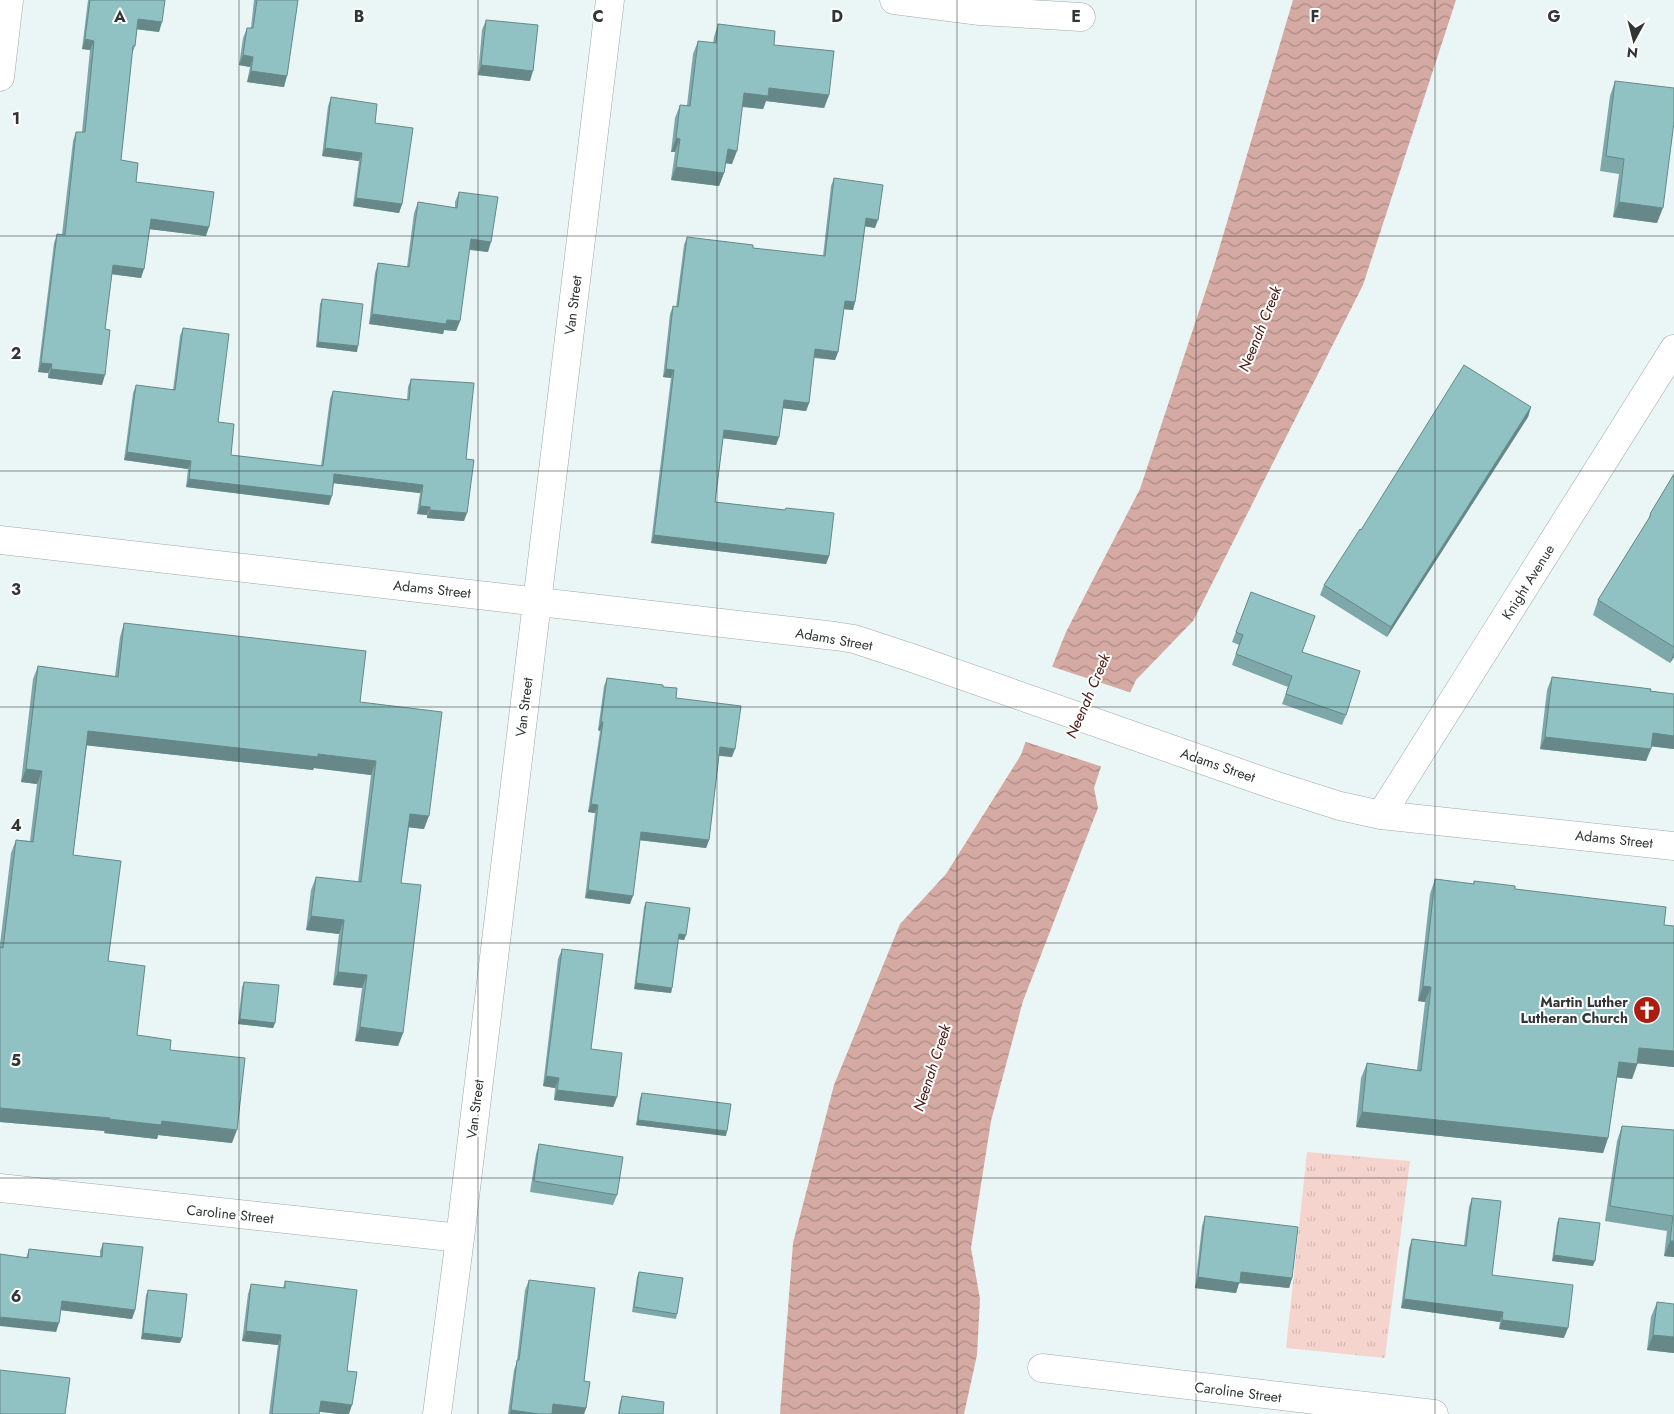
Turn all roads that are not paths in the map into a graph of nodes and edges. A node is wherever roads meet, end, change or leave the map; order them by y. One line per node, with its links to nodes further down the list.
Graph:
1 (10, 0): 5 (street)
2 (610, 0): 8 (street, Van Street)
3 (894, 0): 4 (street)
4 (1081, 17)
5 (0, 77)
6 (1674, 349): 9 (street, Knight Avenue)
7 (0, 540): 8 (street, Adams Street)
8 (537, 601): 9 (street, Adams Street); 12 (street, Van Street)
9 (1381, 815): 10 (street, Adams Street)
10 (1674, 846)
11 (0, 1188): 12 (street, Caroline Street)
12 (460, 1238): 14 (street, Van Street)
13 (1042, 1368): 15 (street, Caroline Street)
14 (437, 1414)
15 (1434, 1414)

